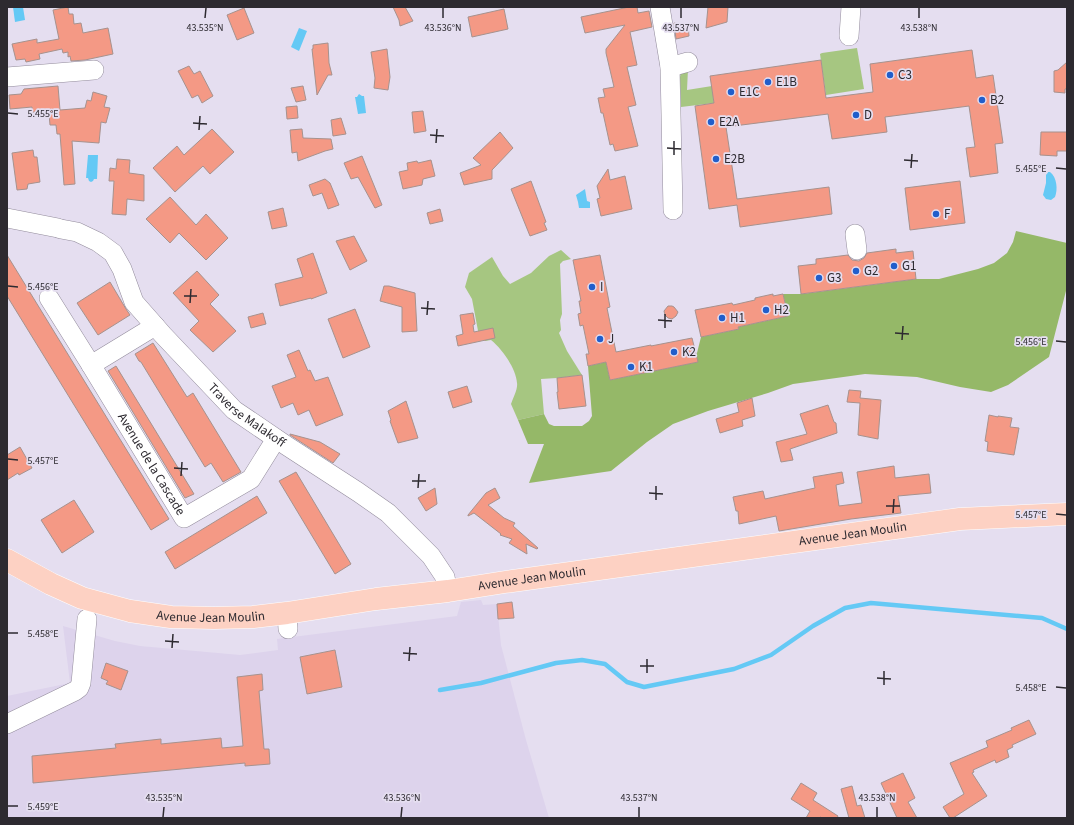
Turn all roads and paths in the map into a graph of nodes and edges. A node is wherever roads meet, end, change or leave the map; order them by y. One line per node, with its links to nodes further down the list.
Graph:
1 (660, 7): 6 (street)
2 (851, 8): 3 (street)
3 (849, 36)
4 (94, 70): 5 (street)
5 (7, 77)
6 (673, 210)
7 (7, 218): 9 (street, Traverse Malakoff)
8 (49, 298): 10 (street, Avenue de la Cascade)
9 (155, 326): 10 (street); 11 (street, Traverse Malakoff)
10 (91, 365): 11 (street, Avenue de la Cascade)
11 (276, 439): 14 (street, Traverse Malakoff)
12 (1067, 514): 14 (main road, Avenue Jean Moulin)
13 (7, 560): 14 (main road, Avenue Jean Moulin)
14 (448, 591)
15 (87, 619): 16 (street)
16 (7, 724)

